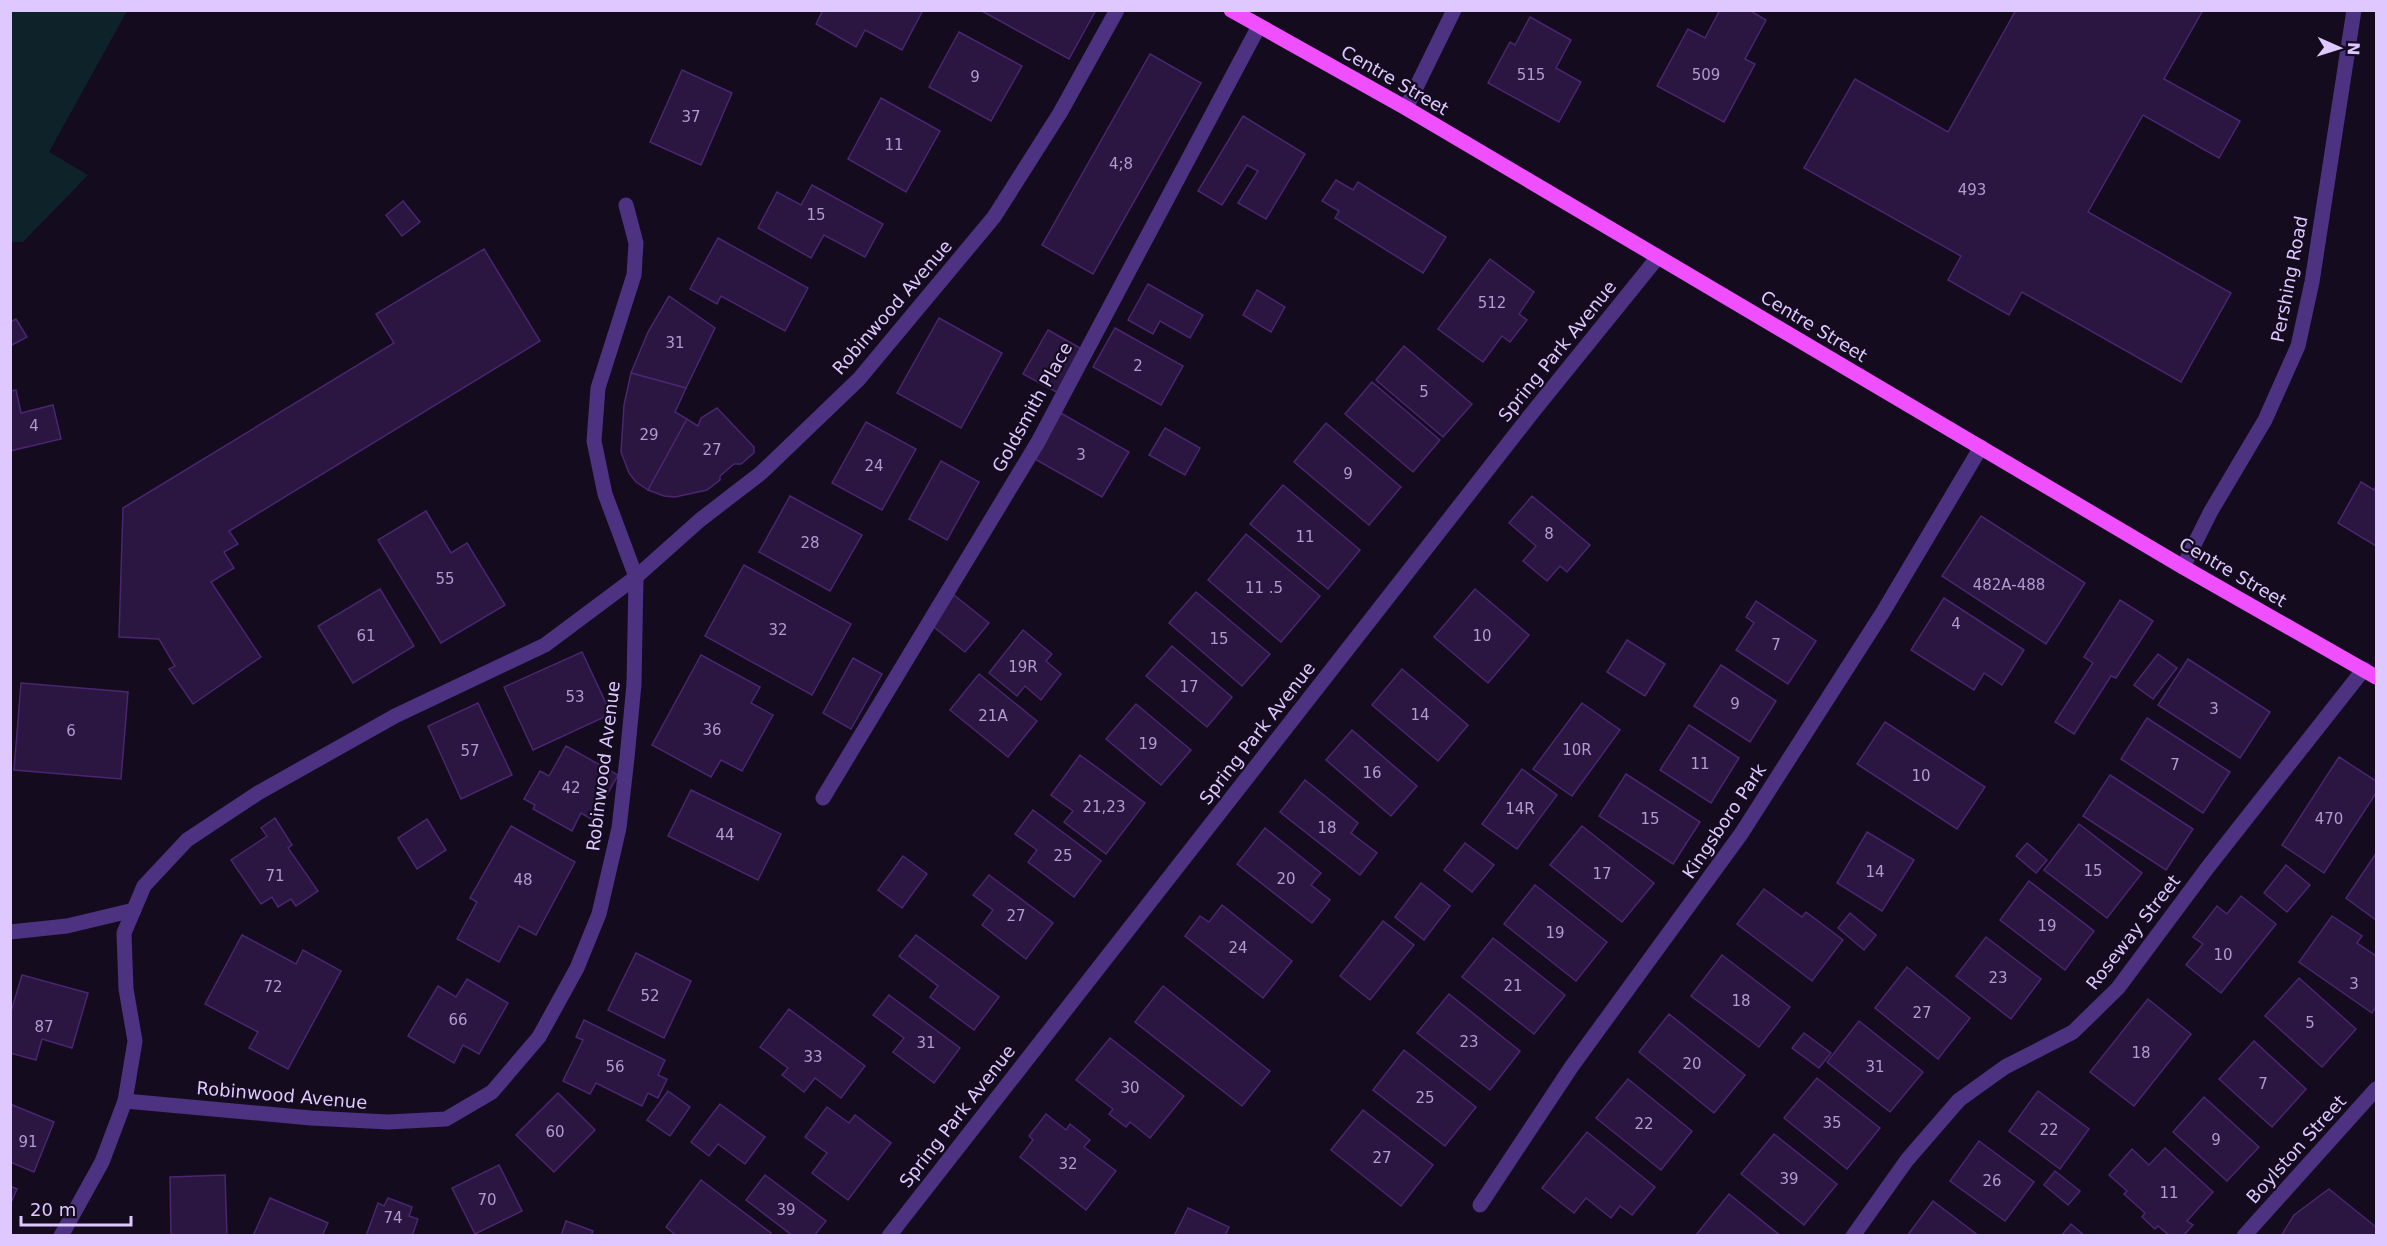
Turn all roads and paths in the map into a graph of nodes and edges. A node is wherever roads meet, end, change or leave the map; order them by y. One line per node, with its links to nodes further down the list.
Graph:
1 (1117, 10): 11 (street, Robinwood Avenue)
2 (1231, 10): 5 (main road, Centre Street)
3 (1454, 10): 6 (street)
4 (2354, 10): 10 (street, Pershing Road)
5 (1259, 26): 6 (main road, Centre Street); 13 (street, Goldsmith Place)
6 (1406, 108): 8 (main road, Centre Street)
7 (626, 205): 11 (street, Robinwood Avenue)
8 (1658, 257): 9 (main road, Centre Street); 20 (street, Spring Park Avenue)
9 (1981, 447): 10 (main road, Centre Street); 18 (street, Kingsboro Park)
10 (2183, 567): 12 (main road, Centre Street)
11 (636, 577): 14 (street, Robinwood Avenue); 17 (street, Robinwood Avenue)
12 (2370, 673): 21 (street, Roseway Street)
13 (823, 798)
14 (134, 910): 15 (street); 17 (street, Robinwood Avenue)
15 (10, 932)
16 (2376, 1089): 22 (street, Boylston Street)
17 (125, 1101): 19 (street, Robinwood Avenue)
18 (1480, 1205)
19 (61, 1236)
20 (889, 1236)
21 (1853, 1236)
22 (2244, 1236)

